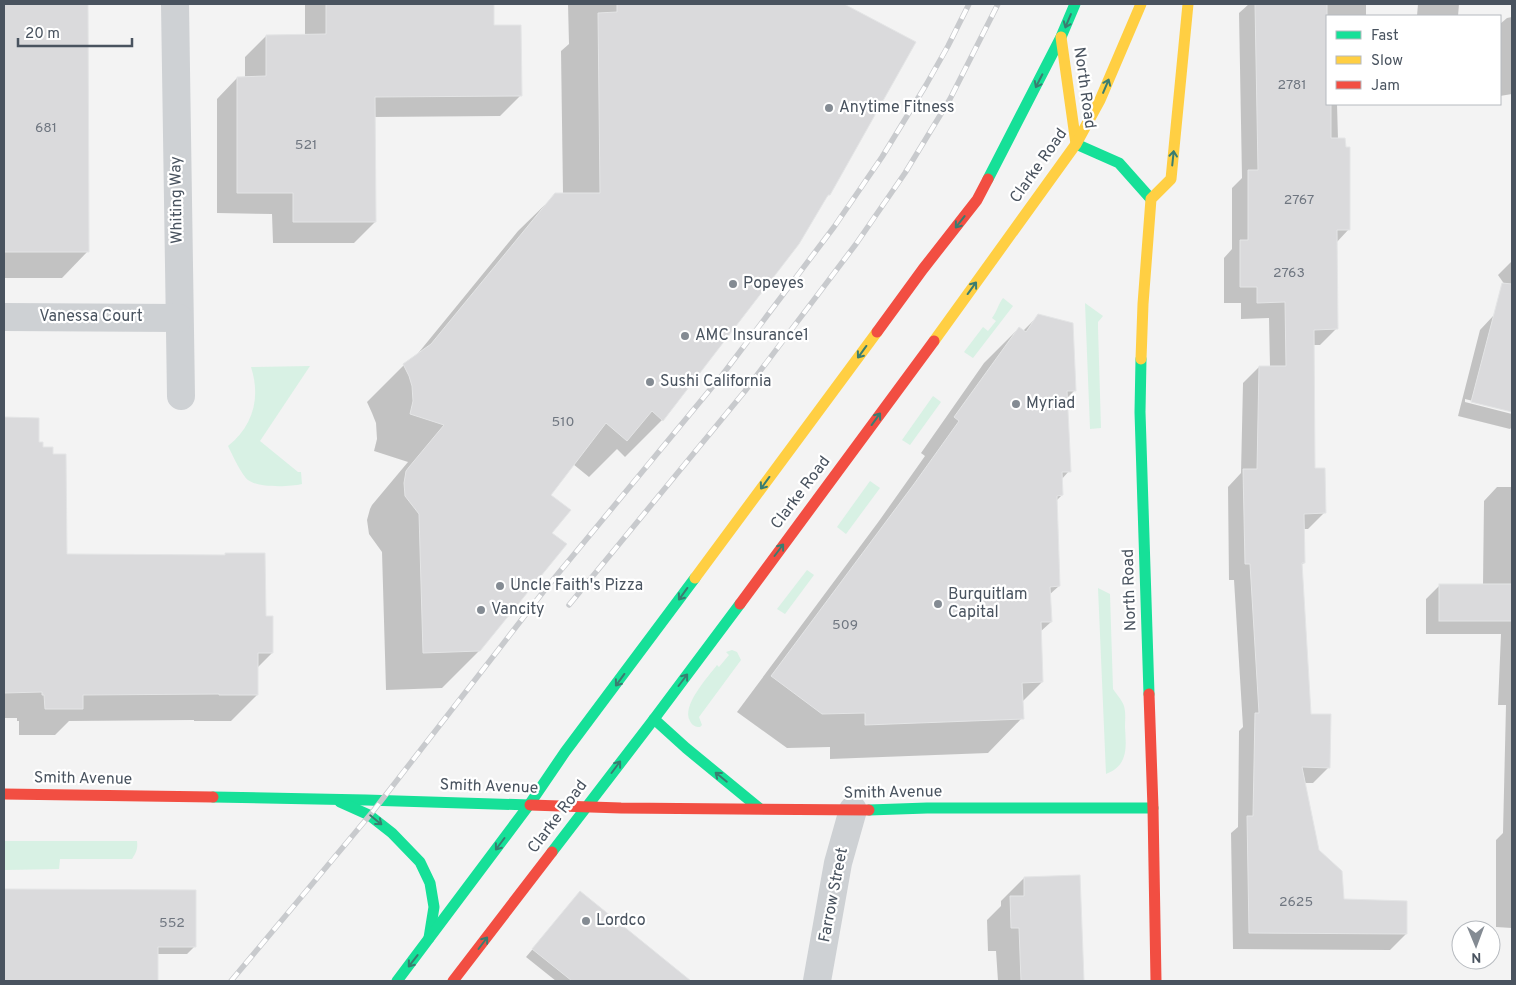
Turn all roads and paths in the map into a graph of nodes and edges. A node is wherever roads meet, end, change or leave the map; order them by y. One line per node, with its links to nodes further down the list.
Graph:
1 (175, 4): 9 (street, Whiting Way)
2 (1075, 4): 5 (main road, North Road, one-way to 5)
3 (1141, 4): 6 (main road, Clarke Road, one-way to 3)
4 (1188, 4): 7 (main road, one-way to 4)
5 (1061, 37): 6 (main road, North Road); 14 (main road, Clarke Road, one-way to 14)
6 (1076, 144): 7 (main road, North Road); 11 (main road, Clarke Road, one-way to 6)
7 (1152, 199): 17 (main road, North Road)
8 (4, 317): 9 (street, Vanessa Court)
9 (179, 318): 10 (street, Whiting Way)
10 (180, 396)
11 (654, 719): 15 (main road, Clarke Road, one-way to 11); 16 (main road, one-way to 11)
12 (4, 794): 13 (main road, Smith Avenue)
13 (332, 799): 14 (main road, Smith Avenue); 19 (main road, one-way to 19)
14 (529, 805): 15 (main road, Smith Avenue); 19 (main road, Clarke Road, one-way to 19)
15 (587, 806): 16 (main road, Smith Avenue); 21 (main road, Clarke Road, one-way to 15)
16 (759, 808): 18 (main road, Smith Avenue)
17 (1153, 808): 18 (main road, Smith Avenue); 23 (main road, North Road)
18 (853, 810): 22 (street, Farrow Street)
19 (429, 940): 20 (main road, Clarke Road, one-way to 20)
20 (397, 981)
21 (453, 981)
22 (817, 981)
23 (1156, 981)

